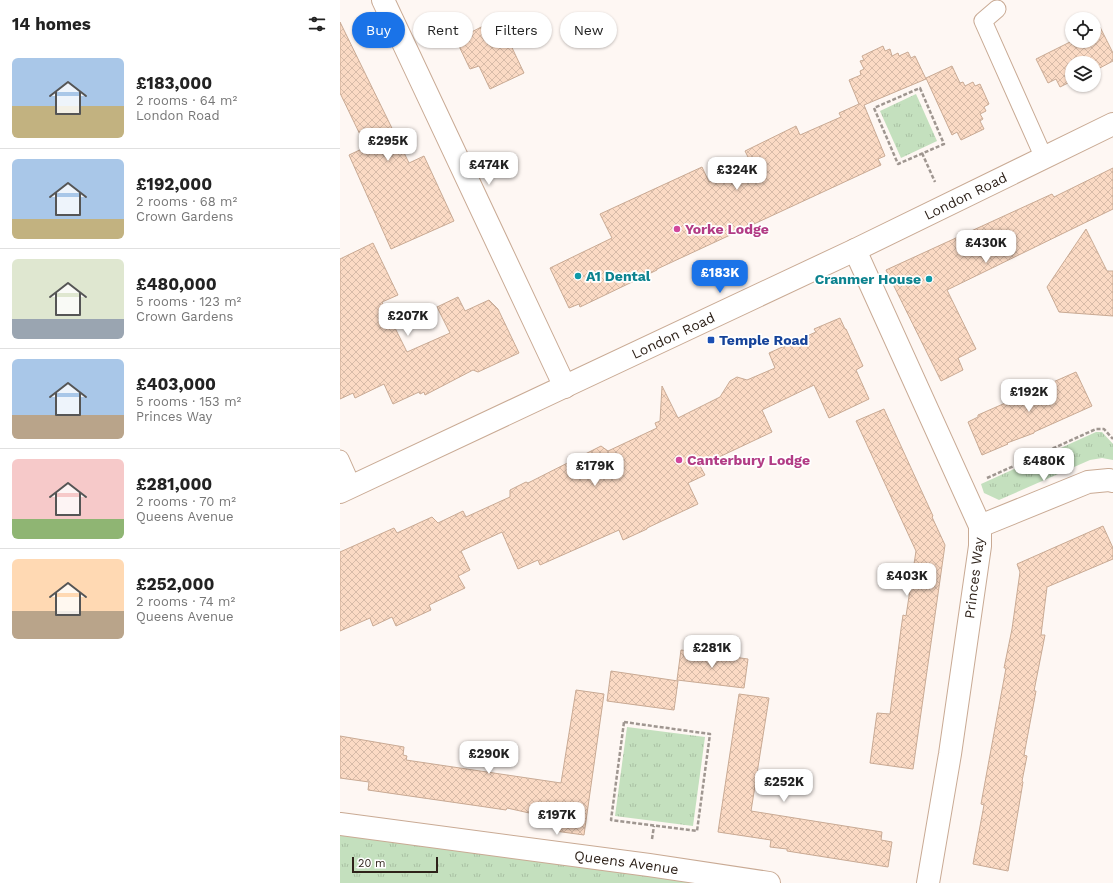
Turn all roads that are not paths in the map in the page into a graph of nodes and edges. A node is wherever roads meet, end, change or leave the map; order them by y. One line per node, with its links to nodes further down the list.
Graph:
1 (383, 0): 6 (street)
2 (997, 8): 4 (lane)
3 (1113, 124): 4 (street, London Road)
4 (1044, 158): 5 (street, London Road)
5 (855, 250): 6 (street, London Road); 10 (street, Princes Way)
6 (565, 386): 9 (street, London Road)
7 (340, 459): 9 (lane)
8 (1113, 481): 10 (street)
9 (346, 489)
10 (980, 526): 13 (street, Princes Way)
11 (340, 824): 12 (street, Queens Avenue)
12 (769, 883)
13 (928, 883)

